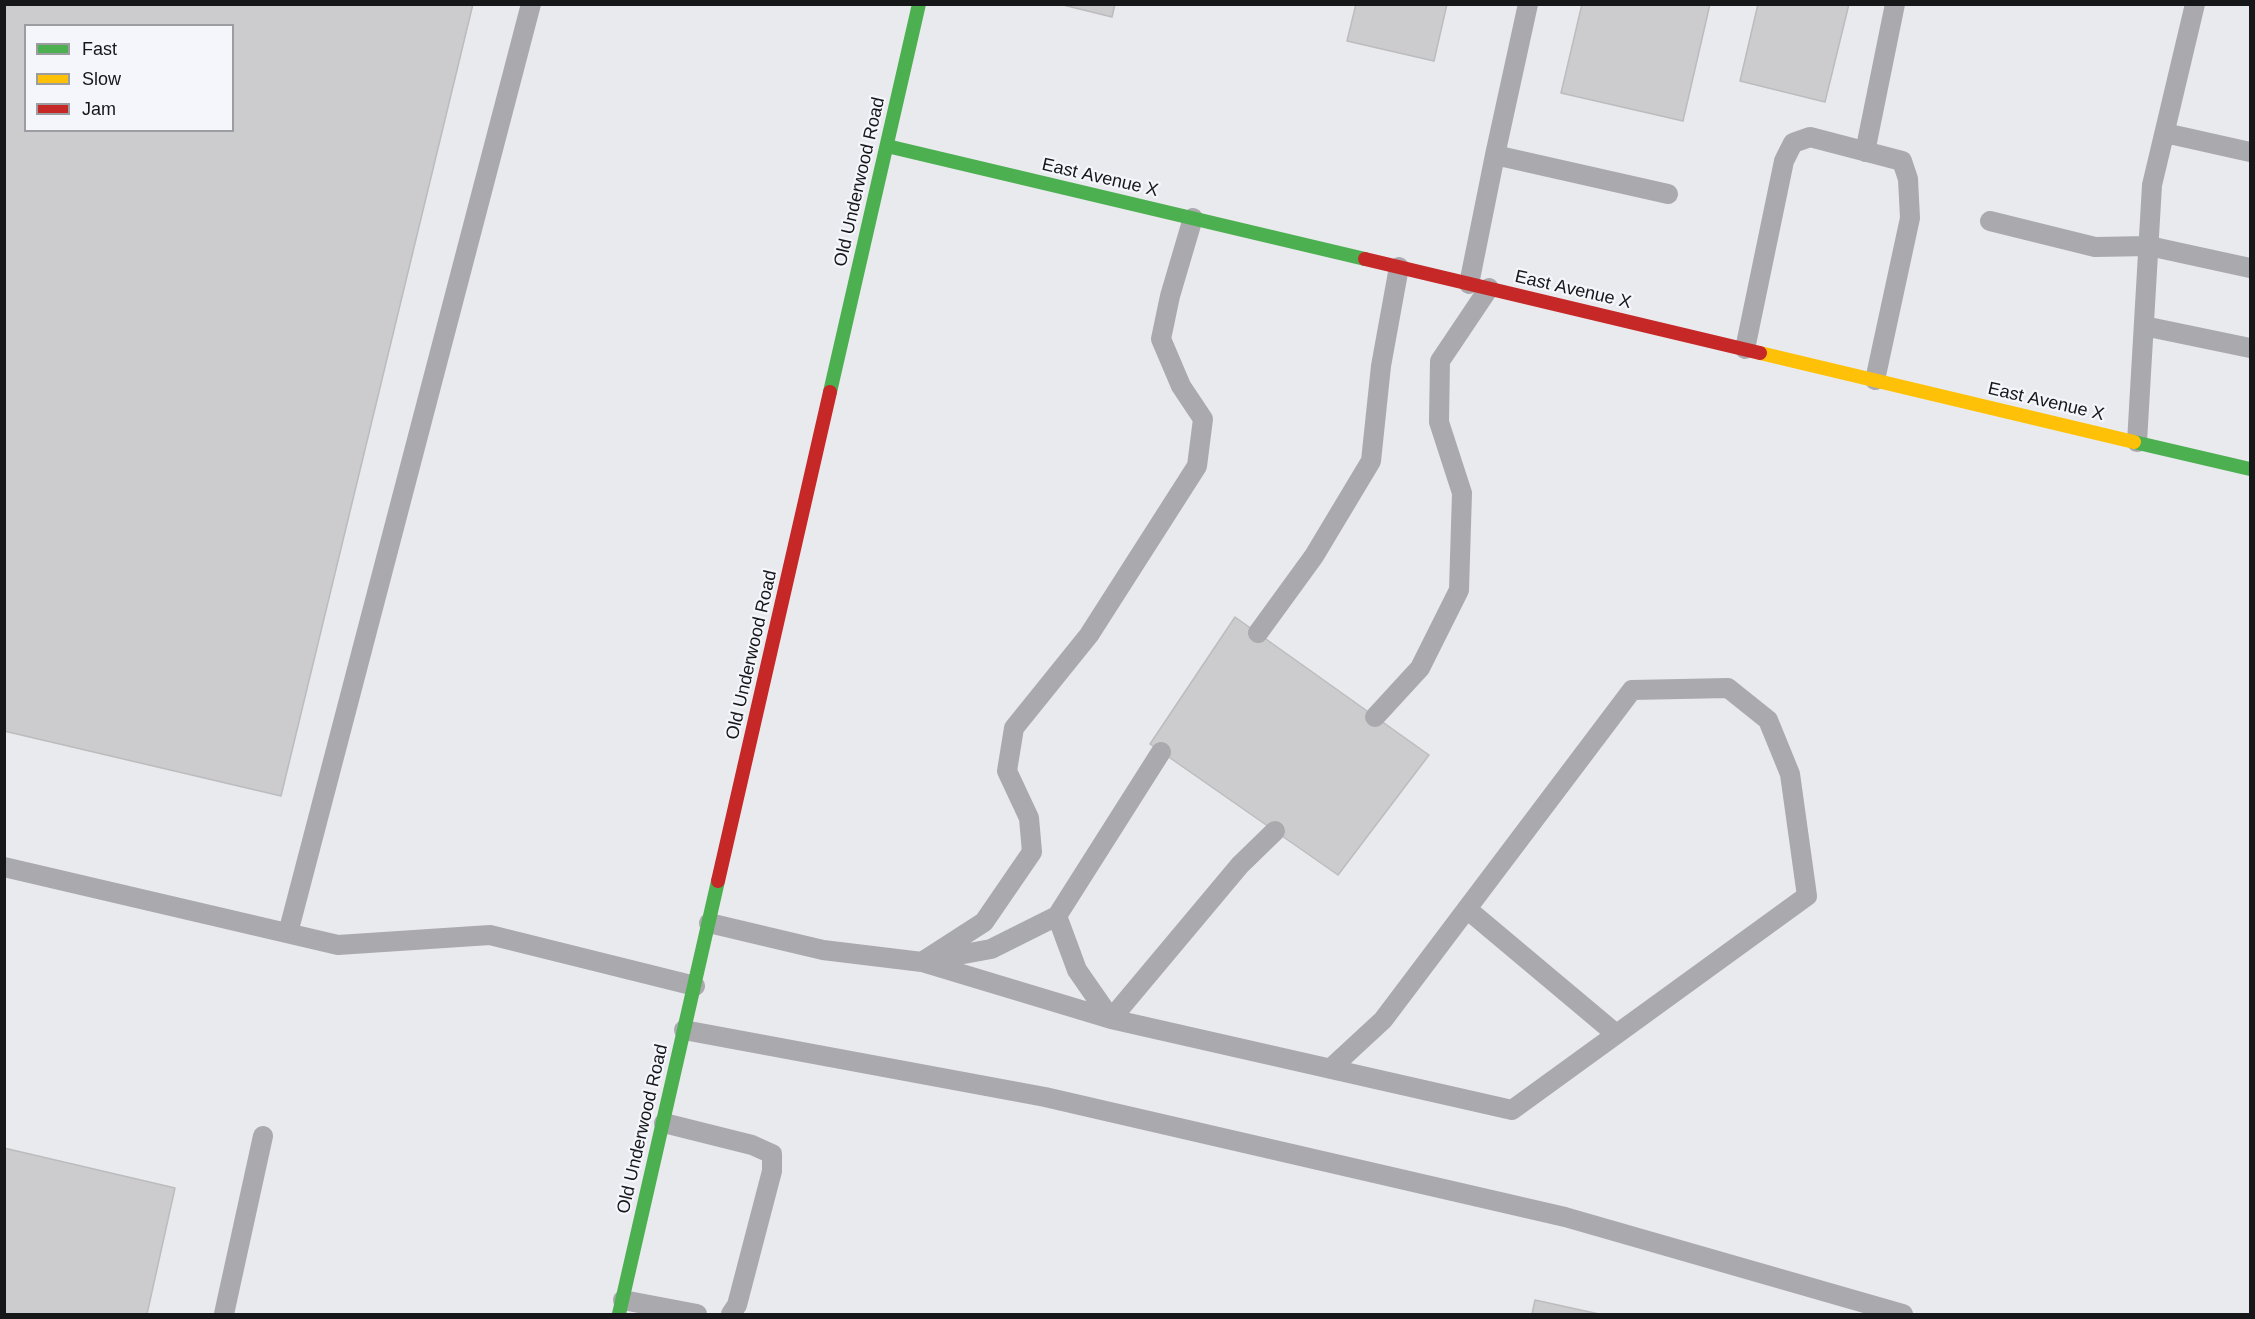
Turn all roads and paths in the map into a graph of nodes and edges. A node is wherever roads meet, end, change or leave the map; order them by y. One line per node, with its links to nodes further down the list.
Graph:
1 (531, 4): 33 (lane)
2 (919, 4): 7 (street, Old Underwood Road)
3 (1528, 4): 10 (lane)
4 (1895, 4): 8 (lane)
5 (2193, 5): 6 (lane)
6 (2165, 133): 9 (lane); 14 (lane)
7 (887, 146): 12 (street, East Avenue X); 32 (street, Old Underwood Road)
8 (1865, 152): 21 (lane); 22 (lane)
9 (2250, 152)
10 (1495, 155): 11 (lane); 17 (lane)
11 (1668, 194)
12 (1193, 218): 15 (street, East Avenue X); 34 (lane)
13 (1990, 222): 14 (lane)
14 (2149, 246): 16 (lane); 19 (lane)
15 (1399, 267): 17 (street, East Avenue X); 25 (lane)
16 (2250, 268)
17 (1469, 284): 18 (street, East Avenue X)
18 (1489, 288): 21 (street, East Avenue X); 26 (lane)
19 (2144, 326): 20 (lane); 23 (lane)
20 (2250, 348)
21 (1745, 349): 22 (street, East Avenue X)
22 (1875, 380): 23 (street, East Avenue X)
23 (2137, 442): 24 (street, East Avenue X)
24 (2250, 469)
25 (1258, 633)
26 (1375, 717)
27 (1161, 752): 31 (lane)
28 (1275, 831): 36 (lane)
29 (4, 867): 33 (lane)
30 (1467, 909): 38 (lane); 38 (lane); 39 (lane)
31 (1057, 916): 34 (lane); 36 (lane)
32 (709, 923): 34 (lane); 35 (street, Old Underwood Road)
33 (288, 933): 35 (lane)
34 (922, 962): 36 (lane)
35 (695, 986): 37 (street, Old Underwood Road)
36 (1111, 1018): 39 (lane)
37 (684, 1030): 40 (street, Old Underwood Road); 46 (lane)
38 (1616, 1035): 39 (lane)
39 (1330, 1069)
40 (664, 1123): 42 (street, Old Underwood Road); 45 (lane)
41 (263, 1136): 43 (lane)
42 (621, 1307): 44 (lane)
43 (224, 1314)
44 (697, 1314)
45 (731, 1314)
46 (1903, 1314)

